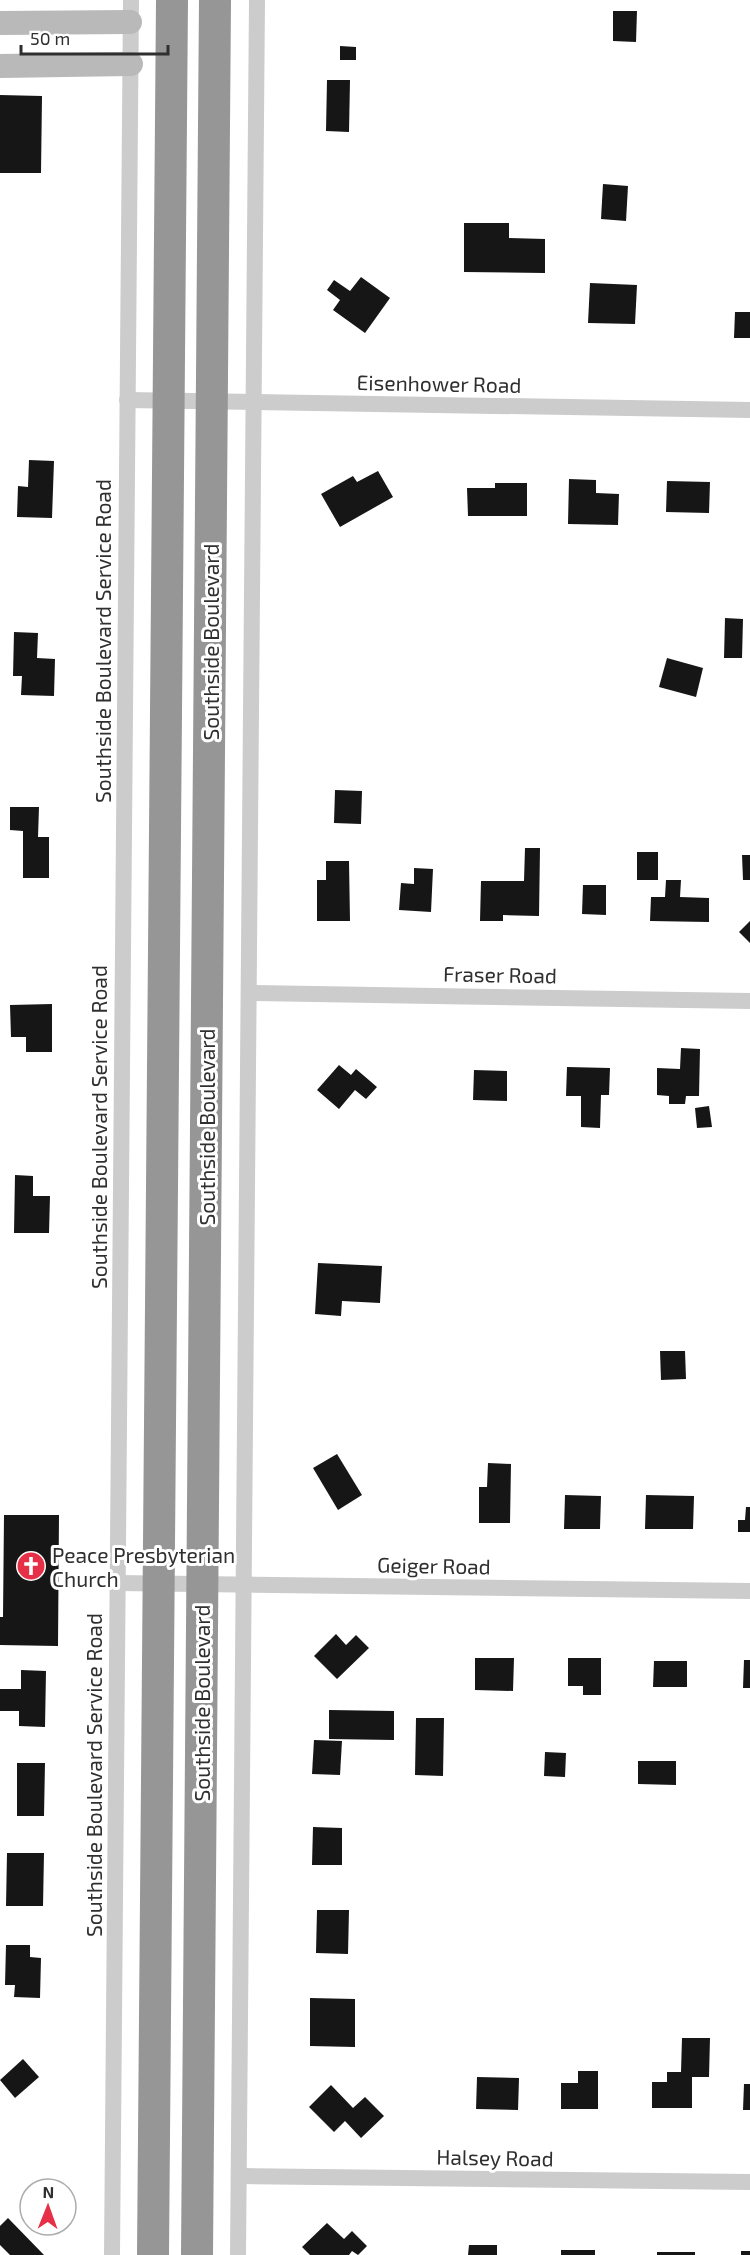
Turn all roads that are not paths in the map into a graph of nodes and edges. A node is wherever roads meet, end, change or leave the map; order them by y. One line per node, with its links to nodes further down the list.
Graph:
1 (172, 0): 9 (highway, Southside Boulevard)
2 (216, 0): 10 (highway, Southside Boulevard)
3 (257, 0): 11 (street)
4 (130, 11): 5 (street); 6 (street, Southside Boulevard Service Road)
5 (0, 23)
6 (131, 64): 7 (street); 8 (street, Southside Boulevard Service Road)
7 (0, 66)
8 (127, 400): 9 (street, Eisenhower Road); 15 (street, Southside Boulevard Service Road)
9 (168, 401): 10 (street, Eisenhower Road); 16 (highway, Southside Boulevard)
10 (212, 402): 11 (street, Eisenhower Road); 17 (highway, Southside Boulevard)
11 (253, 403): 12 (street, Eisenhower Road); 13 (street)
12 (750, 411)
13 (249, 993): 14 (street, Fraser Road); 18 (street)
14 (750, 1001)
15 (117, 1583): 16 (street, Geiger Road); 22 (street, Southside Boulevard Service Road)
16 (160, 1584): 17 (street, Geiger Road); 23 (highway, Southside Boulevard)
17 (202, 1584): 18 (street, Geiger Road); 24 (highway, Southside Boulevard)
18 (243, 1585): 19 (street, Geiger Road); 20 (street)
19 (750, 1591)
20 (239, 2176): 21 (street, Halsey Road); 25 (street)
21 (750, 2182)
22 (111, 2255)
23 (153, 2255)
24 (197, 2255)
25 (238, 2255)

